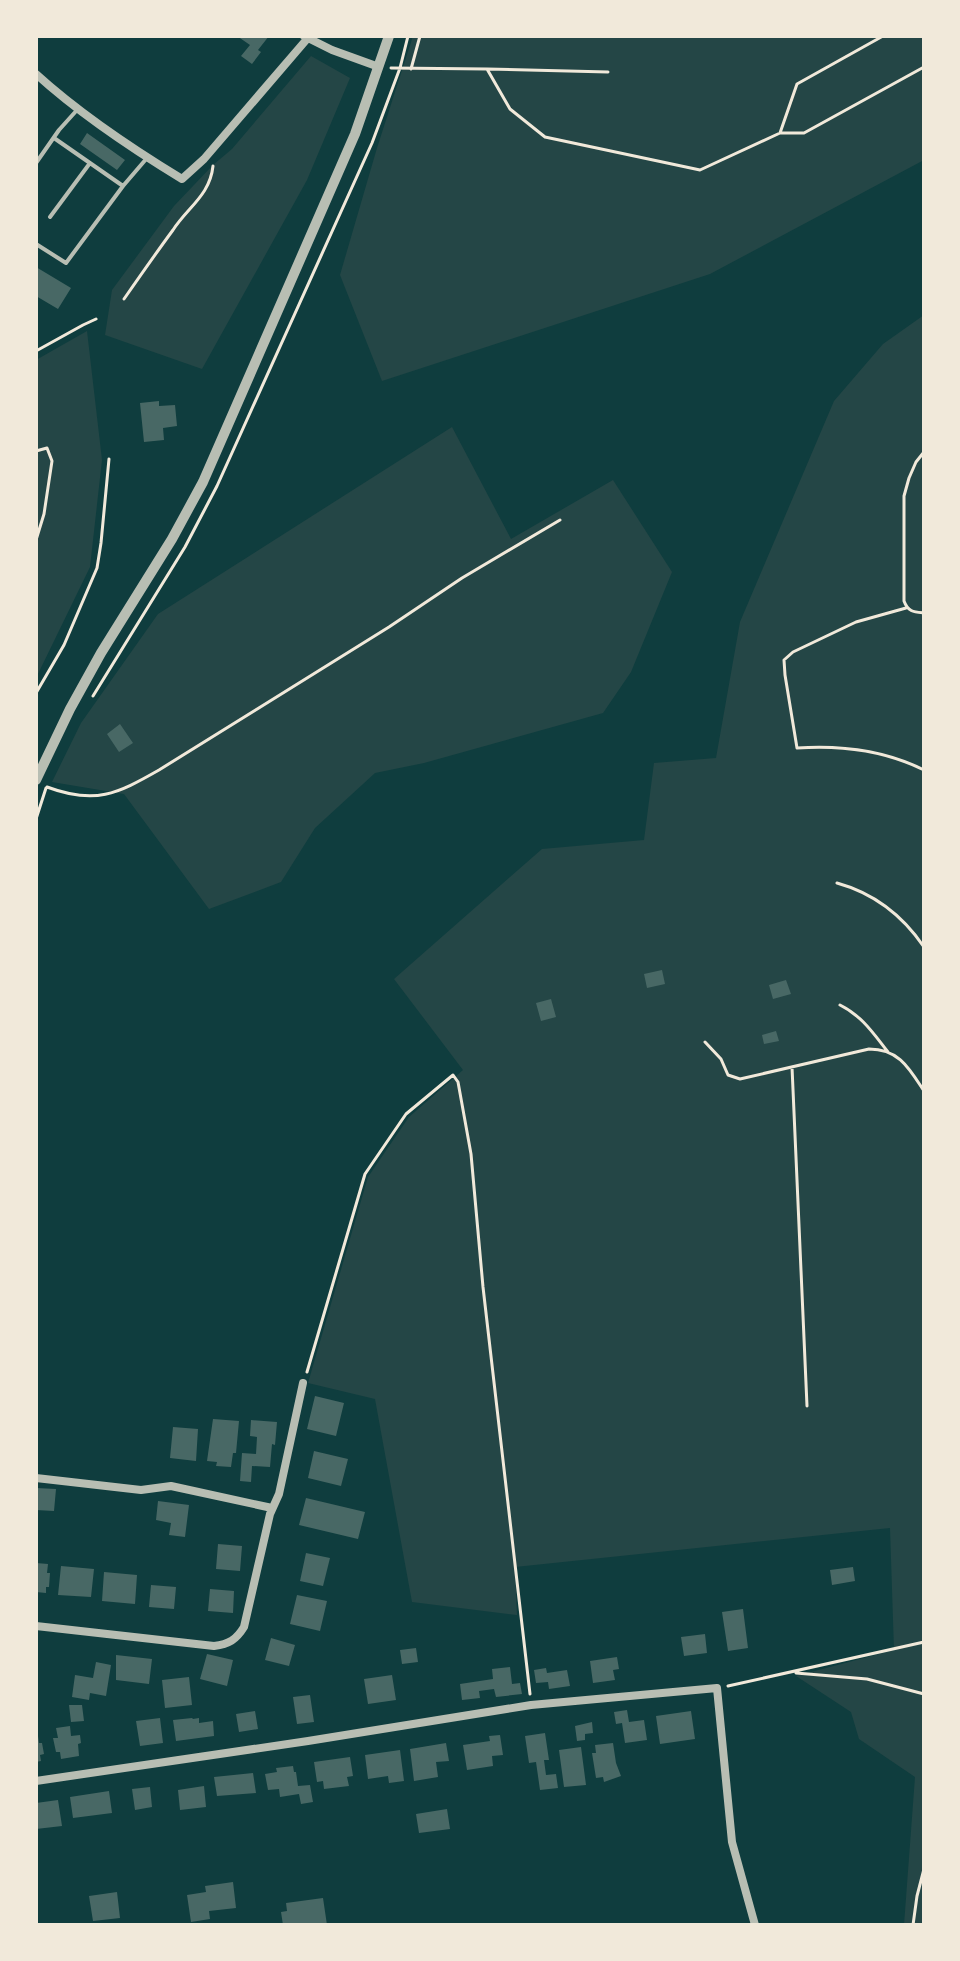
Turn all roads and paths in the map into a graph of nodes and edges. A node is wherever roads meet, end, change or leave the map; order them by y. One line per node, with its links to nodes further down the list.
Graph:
1 (389, 36): 5 (street)
2 (420, 36): 7 (path)
3 (883, 36): 12 (path)
4 (306, 37): 5 (street); 15 (street)
5 (379, 67): 7 (path); 33 (street)
6 (924, 67): 12 (path)
7 (411, 69): 8 (path)
8 (487, 69): 9 (path); 12 (path)
9 (608, 72)
10 (36, 74): 11 (street)
11 (78, 108): 13 (lane); 14 (street)
12 (780, 133)
13 (54, 138): 16 (lane); 17 (lane)
14 (147, 158): 15 (street); 18 (lane)
15 (204, 159): 21 (path)
16 (36, 163)
17 (90, 163): 18 (lane); 19 (lane)
18 (123, 186): 20 (lane)
19 (50, 217)
20 (36, 244)
21 (124, 299)
22 (96, 319): 23 (path)
23 (36, 351)
24 (36, 451): 28 (path)
25 (924, 452): 29 (path)
26 (109, 459): 31 (path)
27 (560, 520): 33 (path)
28 (36, 540)
29 (906, 608): 30 (path); 32 (path)
30 (924, 613)
31 (36, 693)
32 (924, 770)
33 (36, 781)
34 (837, 883): 35 (path)
35 (924, 947)
36 (840, 1005): 38 (path)
37 (705, 1042): 39 (path)
38 (888, 1052): 39 (path); 40 (path)
39 (792, 1067): 42 (path)
40 (924, 1091)
41 (303, 1383): 44 (street); 50 (path)
42 (807, 1406)
43 (36, 1478): 44 (street)
44 (272, 1508): 45 (street)
45 (36, 1626)
46 (924, 1642): 47 (path)
47 (792, 1673): 48 (path); 49 (path)
48 (717, 1688): 50 (street); 53 (street)
49 (924, 1694)
50 (531, 1705): 51 (street)
51 (36, 1781)
52 (924, 1869): 54 (path)
53 (755, 1925)
54 (913, 1925)

